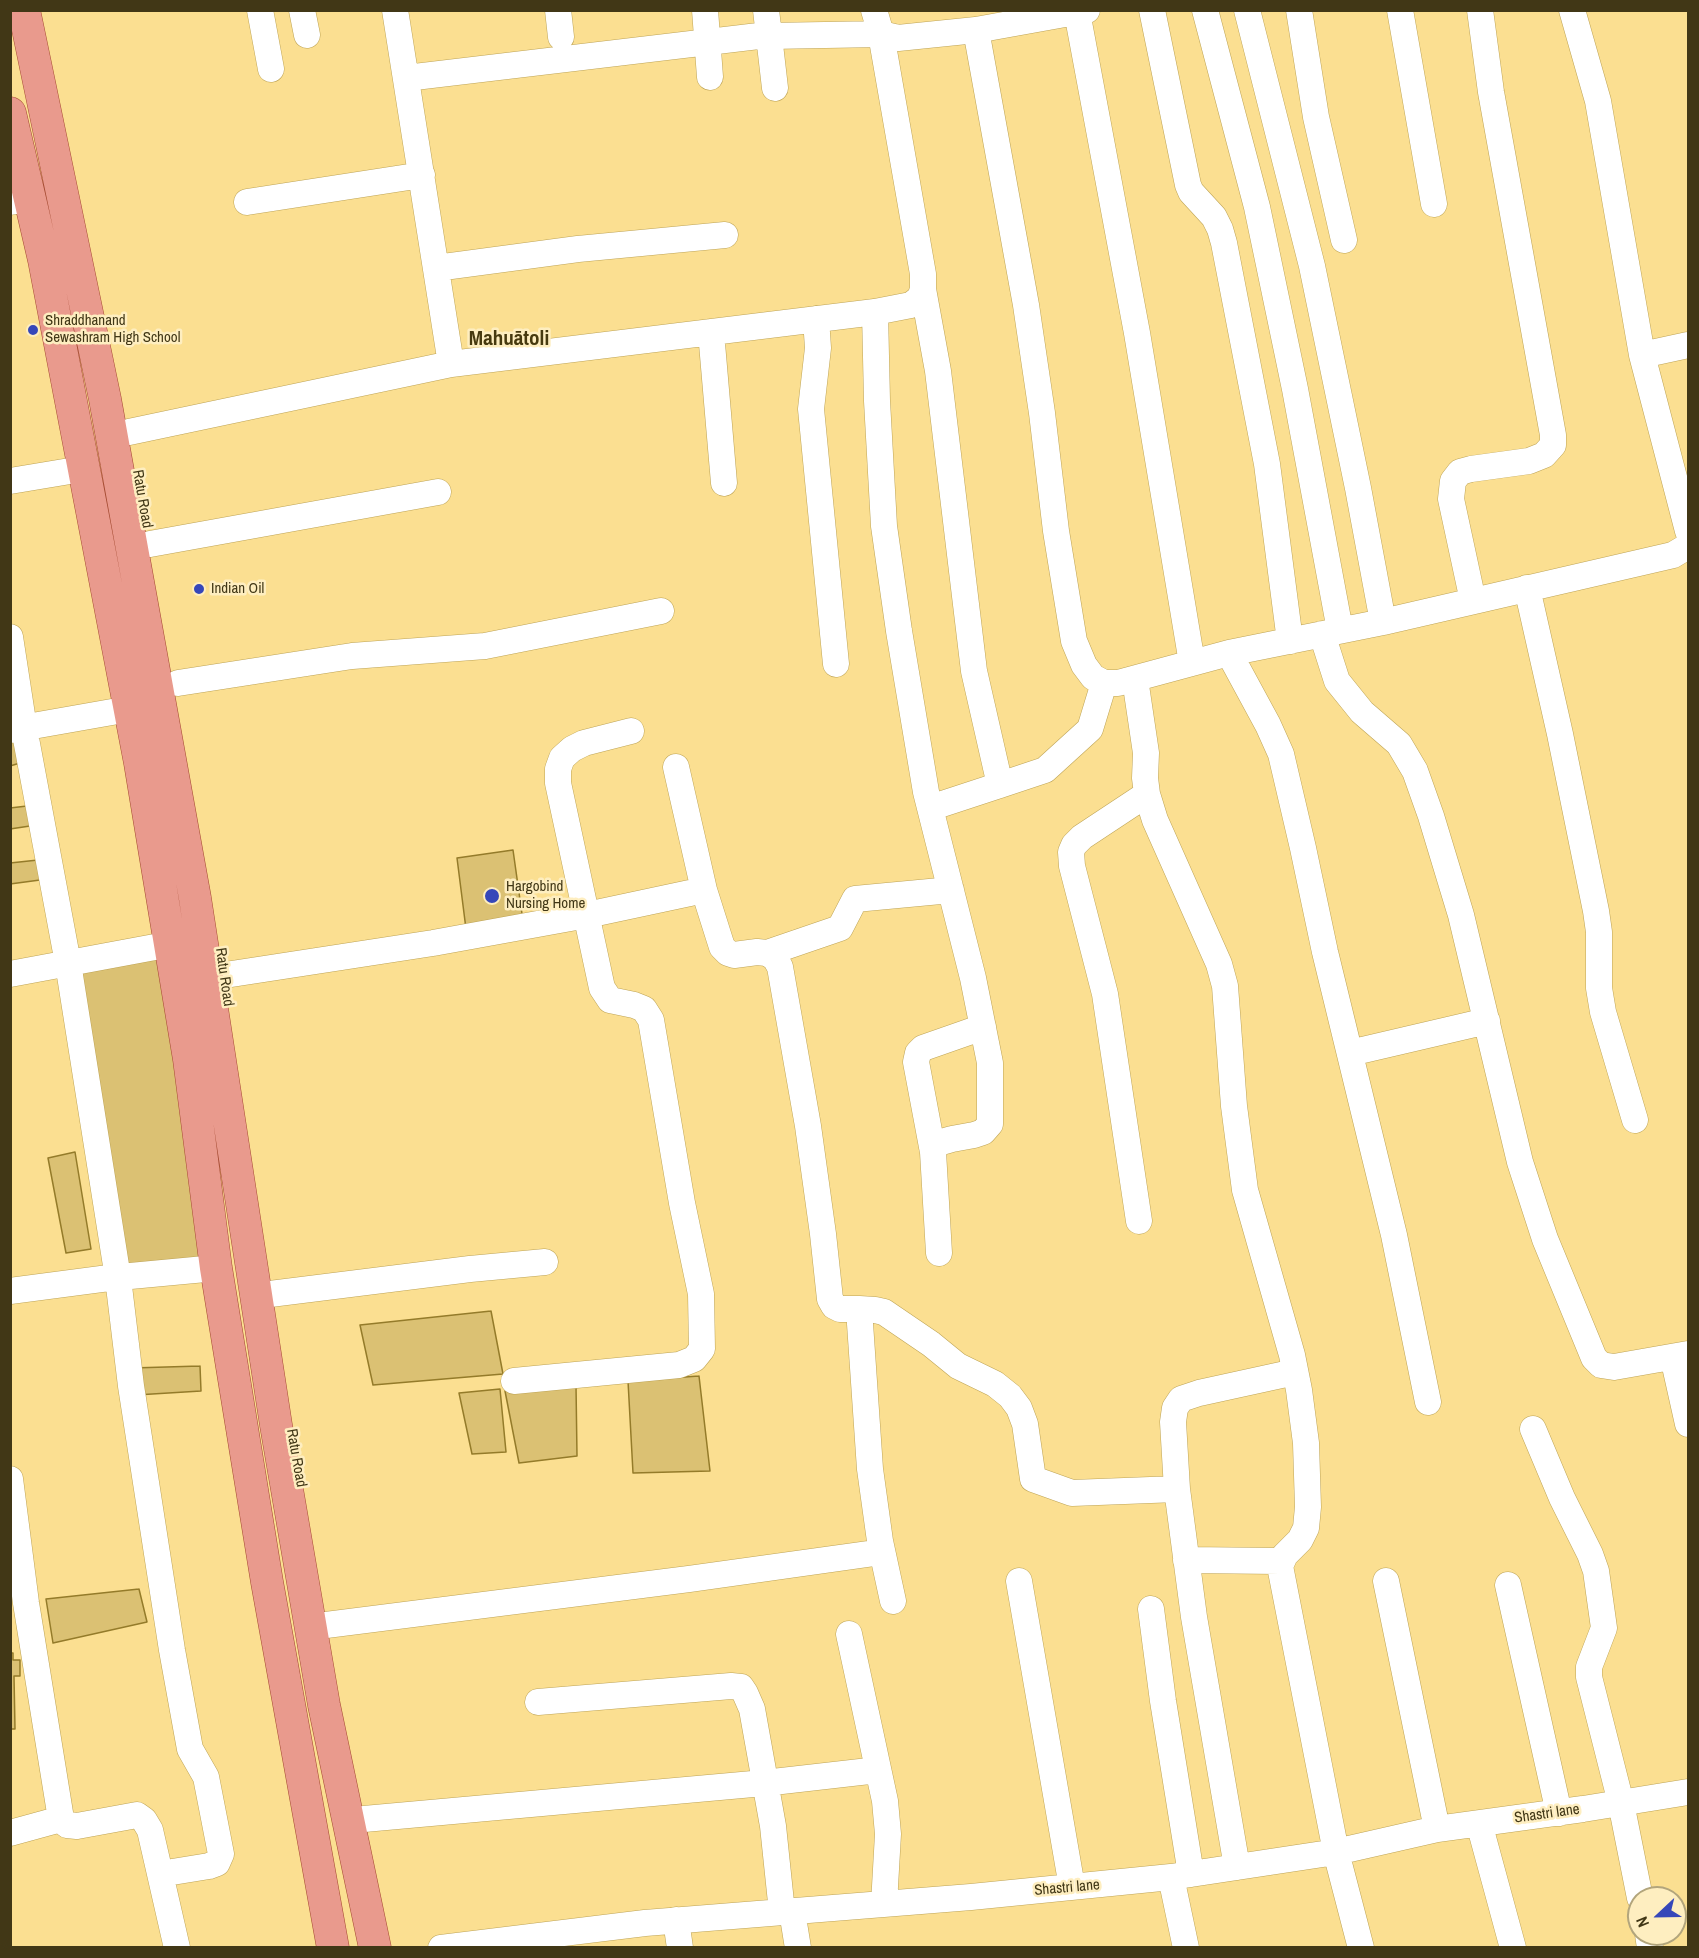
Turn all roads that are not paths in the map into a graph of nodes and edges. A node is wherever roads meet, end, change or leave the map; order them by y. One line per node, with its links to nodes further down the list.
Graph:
1 (24, 10): 131 (main road)
2 (41, 10): 41 (main road, Ratu Road)
3 (260, 10): 22 (street)
4 (395, 10): 24 (street)
5 (558, 10): 19 (street)
6 (705, 10): 21 (street)
7 (766, 10): 18 (street)
8 (1152, 10): 55 (street)
9 (1205, 10): 53 (street)
10 (1247, 10): 52 (street)
11 (1299, 10): 32 (street)
12 (1400, 10): 30 (street)
13 (1480, 10): 50 (street)
14 (1572, 10): 39 (street)
15 (1082, 11): 17 (street); 57 (street)
16 (878, 22): 17 (street); 18 (street); 34 (street)
17 (976, 30): 61 (street)
18 (769, 36): 21 (street); 25 (street)
19 (561, 37)
20 (10, 41): 130 (main road)
21 (707, 44): 23 (street); 24 (street)
22 (271, 69)
23 (710, 77)
24 (406, 78): 27 (street)
25 (775, 88)
26 (10, 113): 28 (main road)
27 (422, 175): 29 (street); 33 (street)
28 (20, 200): 42 (main road)
29 (248, 202)
30 (1434, 204)
31 (725, 235): 33 (street)
32 (1344, 240)
33 (436, 268): 40 (street)
34 (923, 289): 35 (street); 66 (street)
35 (875, 312): 36 (street); 68 (street)
36 (816, 319): 37 (street); 58 (street)
37 (711, 332): 40 (street); 44 (street)
38 (1689, 345): 39 (street)
39 (1642, 355): 46 (street)
40 (452, 364): 41 (street)
41 (129, 432): 47 (main road, Ratu Road)
42 (82, 469): 43 (street); 62 (main road)
43 (10, 481)
44 (724, 483)
45 (438, 492): 47 (street)
46 (1689, 531)
47 (150, 544): 60 (main road, Ratu Road)
48 (1689, 546): 49 (street)
49 (1527, 588): 50 (street); 80 (street)
50 (1473, 601): 52 (street)
51 (661, 610): 60 (street)
52 (1383, 622): 53 (street)
53 (1331, 632): 55 (street); 77 (street)
54 (10, 637): 63 (street)
55 (1290, 641): 56 (street)
56 (1229, 653): 57 (street); 79 (street)
57 (1192, 663): 59 (street)
58 (836, 664)
59 (1135, 679): 61 (street); 67 (street)
60 (177, 683): 76 (main road, Ratu Road)
61 (1104, 683): 66 (street)
62 (129, 709): 63 (street); 72 (main road)
63 (17, 729): 74 (street)
64 (631, 730): 71 (street)
65 (676, 767): 69 (street)
66 (1000, 785): 68 (street)
67 (1147, 794): 82 (street); 91 (street)
68 (930, 808): 70 (street)
69 (704, 890): 71 (street); 73 (street)
70 (951, 890): 73 (street); 78 (street)
71 (587, 915): 76 (street); 92 (street)
72 (171, 944): 74 (street); 85 (main road)
73 (767, 953): 89 (street)
74 (68, 963): 75 (street); 86 (street)
75 (10, 974)
76 (225, 975): 88 (main road, Ratu Road)
77 (1487, 1021): 79 (street); 90 (street)
78 (983, 1027): 81 (street); 81 (street)
79 (1350, 1053): 93 (street)
80 (1635, 1120)
81 (933, 1152): 83 (street)
82 (1139, 1221)
83 (939, 1253)
84 (545, 1262): 88 (street)
85 (216, 1268): 86 (street); 129 (main road)
86 (118, 1278): 87 (street); 121 (street)
87 (10, 1291)
88 (270, 1294): 106 (main road, Ratu Road)
89 (859, 1310): 97 (street); 98 (street)
90 (1681, 1356): 94 (street)
91 (1295, 1372): 97 (street); 99 (street)
92 (514, 1381)
93 (1428, 1402)
94 (1689, 1424)
95 (1533, 1429): 112 (street)
96 (10, 1479): 114 (street)
97 (1177, 1489): 100 (street)
98 (882, 1552): 104 (street); 106 (street)
99 (1285, 1555): 100 (street); 119 (street)
100 (1186, 1560): 120 (street)
101 (1019, 1581): 124 (street)
102 (1386, 1581): 117 (street)
103 (1508, 1585): 113 (street)
104 (893, 1601)
105 (1150, 1609): 122 (street)
106 (326, 1625): 115 (main road, Ratu Road)
107 (849, 1634): 109 (street)
108 (537, 1702): 110 (street)
109 (878, 1770): 110 (street); 125 (street)
110 (764, 1783): 115 (street); 126 (street)
111 (1689, 1792): 112 (street, Shastri lane)
112 (1621, 1803): 113 (street, Shastri lane); 123 (street)
113 (1559, 1813): 116 (street, Shastri lane)
114 (61, 1819): 118 (street); 121 (street)
115 (364, 1819): 132 (main road, Ratu Road)
116 (1479, 1823): 117 (street, Shastri lane); 138 (street)
117 (1437, 1829): 119 (street, Shastri lane)
118 (10, 1833)
119 (1336, 1852): 120 (street, Shastri lane); 137 (street)
120 (1237, 1867): 122 (street, Shastri lane)
121 (160, 1874): 128 (street)
122 (1181, 1875): 124 (street, Shastri lane); 136 (street)
123 (1638, 1886)
124 (1072, 1887): 125 (street, Shastri lane)
125 (884, 1904): 126 (street, Shastri lane)
126 (787, 1911): 127 (street, Shastri lane); 135 (street)
127 (676, 1920): 133 (street, Shastri lane); 134 (street)
128 (177, 1947)
129 (333, 1947)
130 (355, 1947)
131 (375, 1947)
132 (389, 1947)
133 (441, 1947)
134 (680, 1947)
135 (798, 1947)
136 (1186, 1947)
137 (1361, 1947)
138 (1514, 1947)

